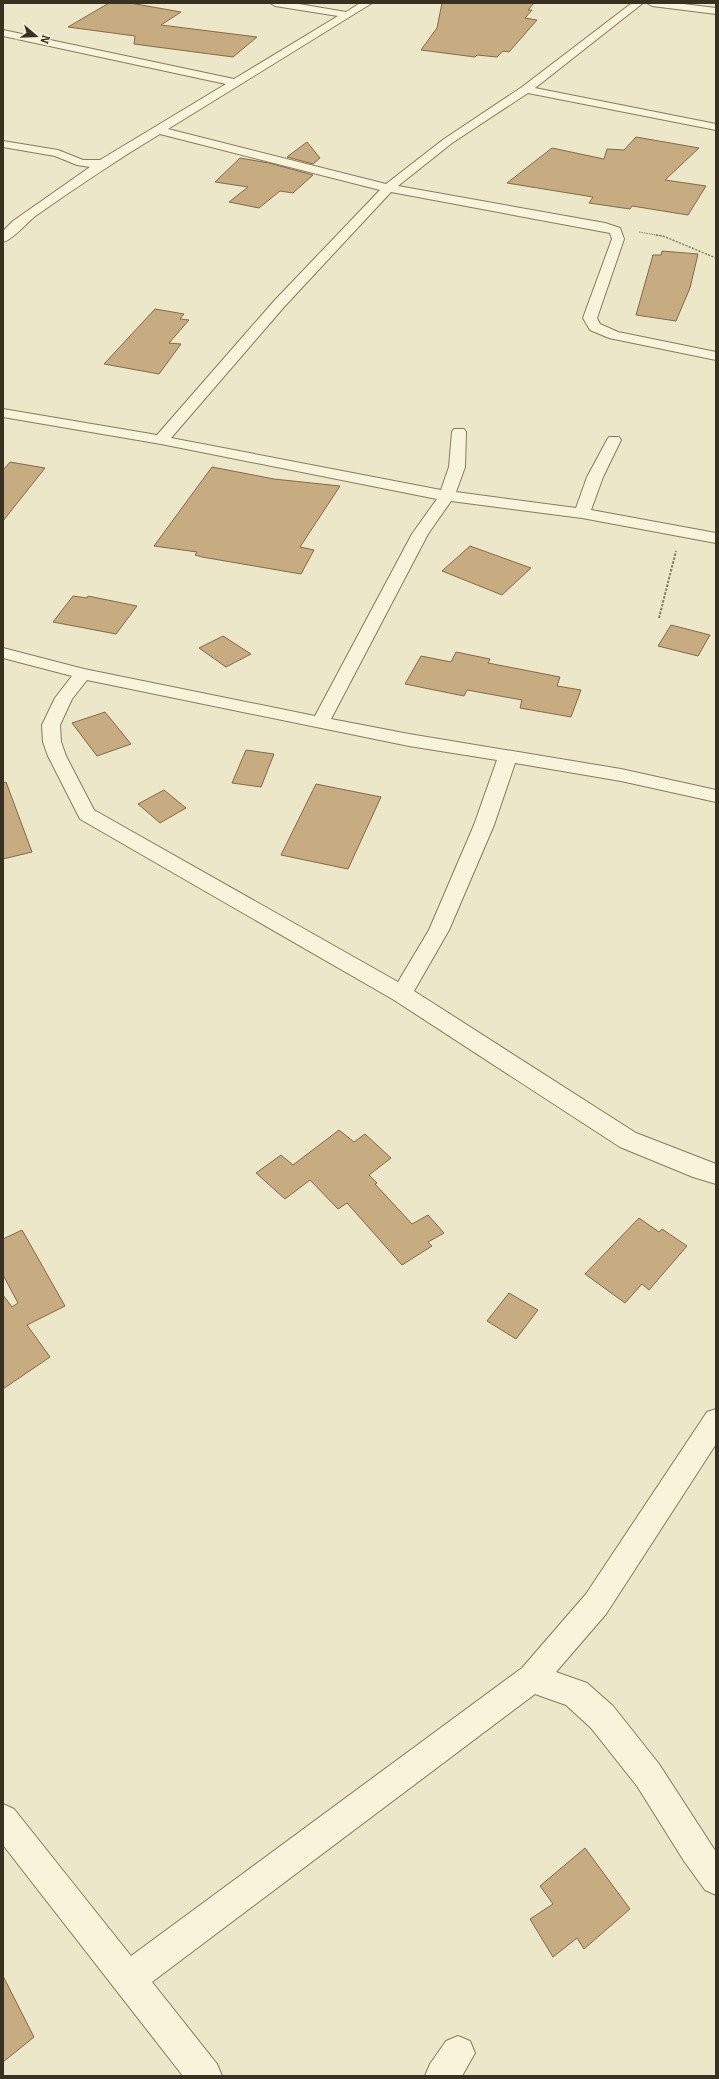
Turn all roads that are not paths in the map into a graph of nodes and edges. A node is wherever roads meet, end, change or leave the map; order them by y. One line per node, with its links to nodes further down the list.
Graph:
1 (275, 3): 6 (street)
2 (367, 3): 6 (street)
3 (638, 3): 9 (street)
4 (652, 3): 5 (street)
5 (716, 11)
6 (347, 15): 8 (street)
7 (3, 34): 8 (street)
8 (235, 83): 11 (street)
9 (526, 88): 10 (street); 14 (street)
10 (716, 126)
11 (159, 130): 13 (street); 14 (street)
12 (3, 144): 13 (street)
13 (102, 164): 15 (street)
14 (388, 188): 16 (street); 19 (street)
15 (3, 238)
16 (716, 356)
17 (3, 413): 19 (street)
18 (459, 432): 21 (street)
19 (161, 440): 21 (street)
20 (614, 440): 22 (street)
21 (447, 496): 22 (street); 26 (street)
22 (582, 513): 23 (street)
23 (716, 538)
24 (3, 653): 25 (street)
25 (83, 674): 26 (street); 29 (street)
26 (320, 722): 27 (street)
27 (508, 756): 28 (street); 29 (street)
28 (716, 796)
29 (402, 994): 30 (street)
30 (716, 1174)
31 (716, 1421): 32 (street)
32 (532, 1678): 34 (street); 35 (street)
33 (3, 1820): 35 (street)
34 (716, 1878)
35 (128, 1979): 36 (street)
36 (205, 2076)

